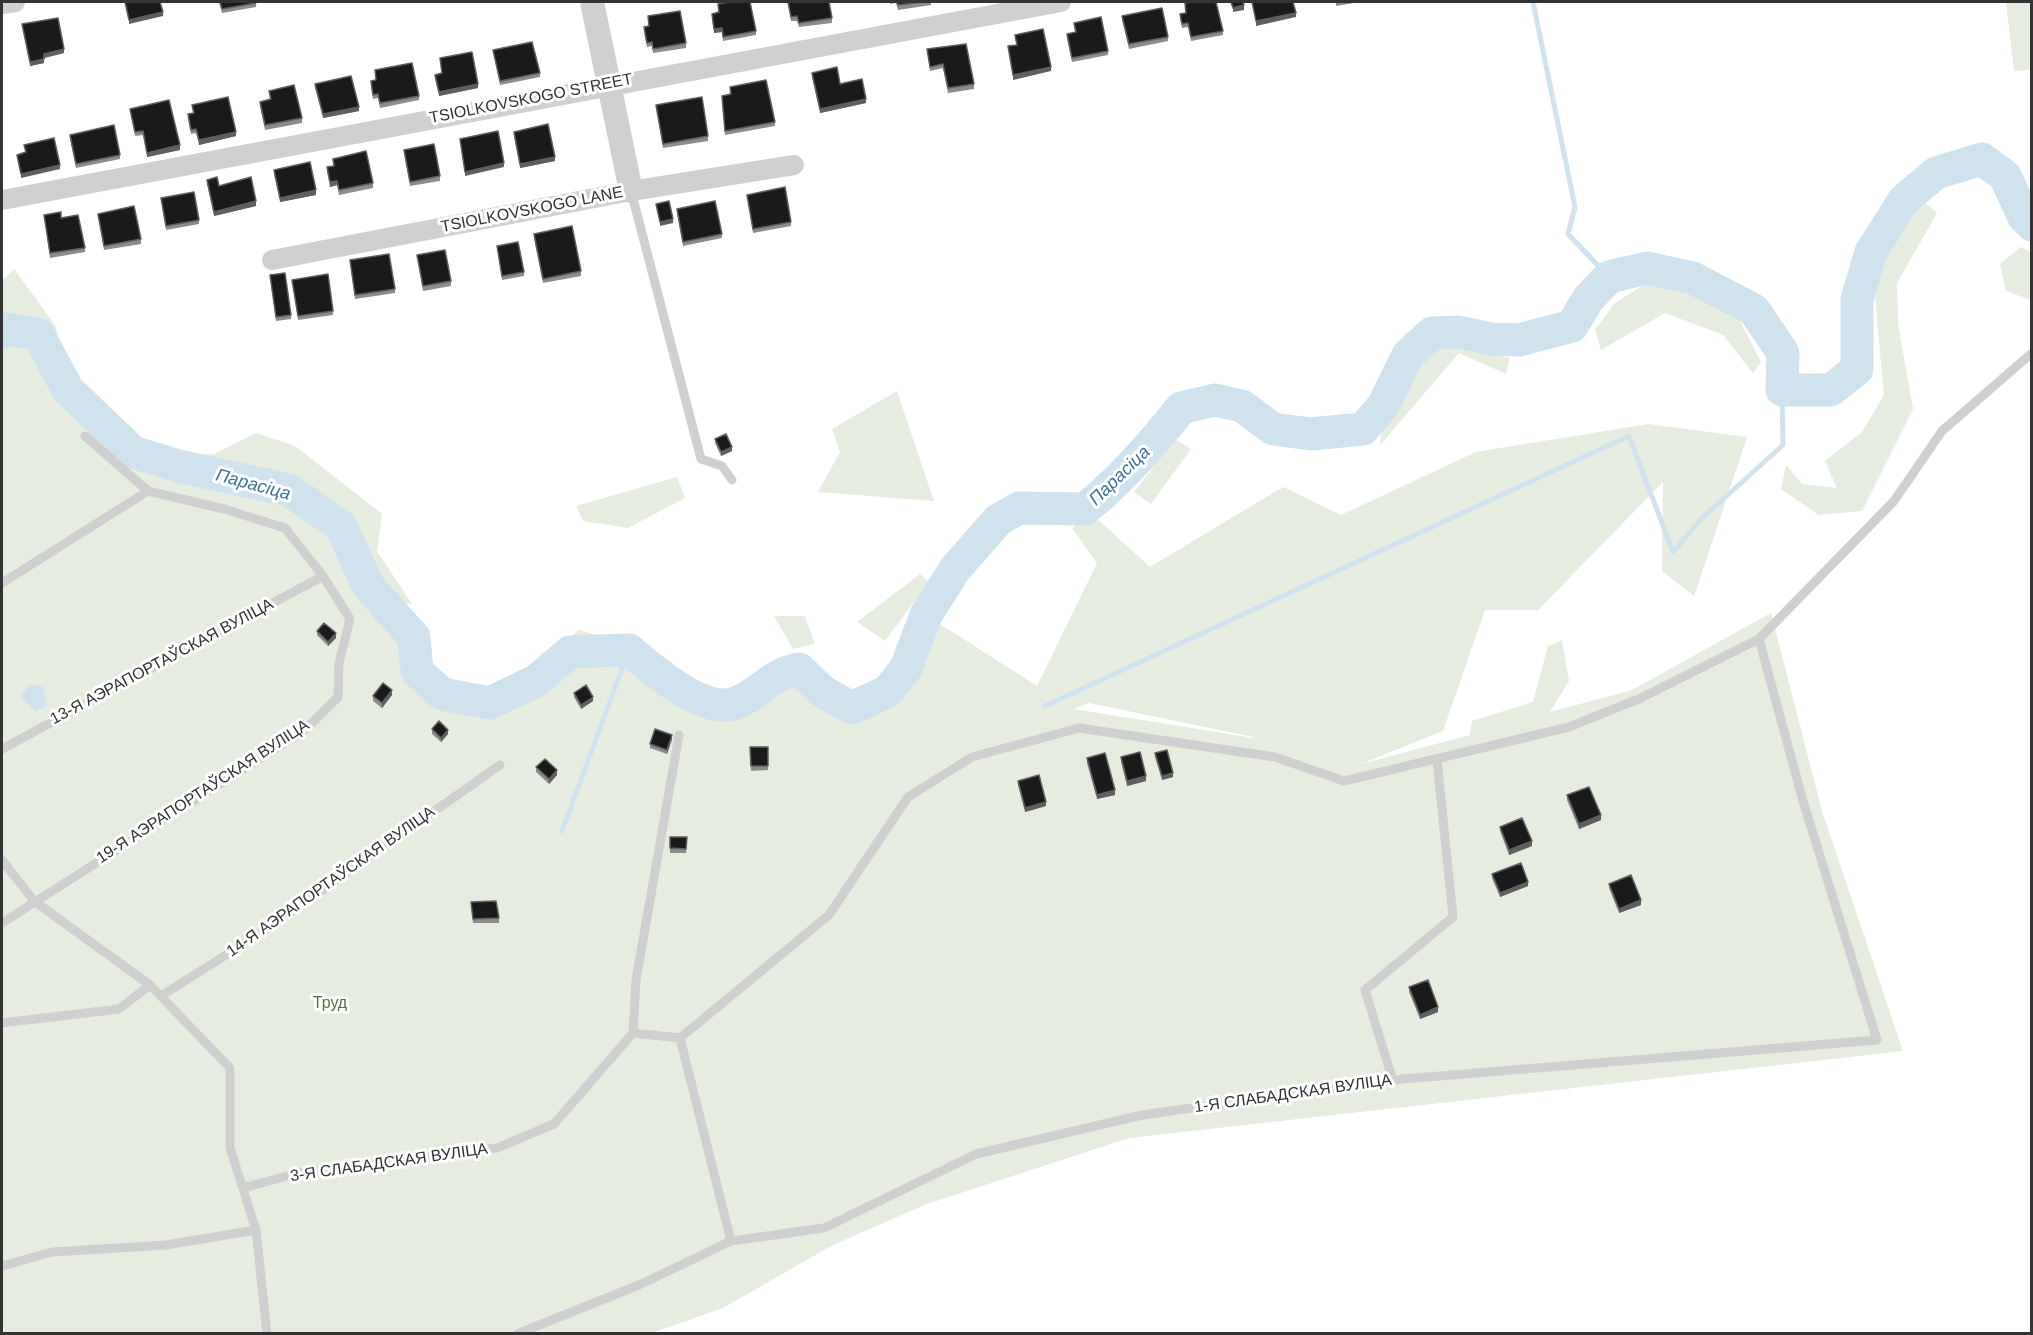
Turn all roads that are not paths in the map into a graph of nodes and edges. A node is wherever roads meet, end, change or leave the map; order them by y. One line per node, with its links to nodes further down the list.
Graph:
1 (15, 2): 4 (street)
2 (592, 2): 5 (street)
3 (1061, 2): 5 (street, TSIOLKOVSKOGO STREET)
4 (2, 4)
5 (608, 85): 7 (street); 8 (street, TSIOLKOVSKOGO STREET)
6 (794, 165): 7 (street, TSIOLKOVSKOGO LANE)
7 (631, 191): 9 (street, TSIOLKOVSKOGO LANE); 12 (lane)
8 (2, 200)
9 (272, 260)
10 (2031, 352): 16 (lane)
11 (85, 436): 13 (lane)
12 (732, 480)
13 (148, 491): 14 (lane, 19-Я АЭРАПОРТАЎСКАЯ ВУЛІЦА); 15 (lane)
14 (323, 576): 18 (lane, 13-Я АЭРАПОРТАЎСКАЯ ВУЛІЦА); 22 (lane, 19-Я АЭРАПОРТАЎСКАЯ ВУЛІЦА)
15 (2, 583)
16 (1759, 639): 19 (lane); 29 (lane, 1-Я СЛАБАДСКАЯ ВУЛІЦА)
17 (679, 735): 27 (lane)
18 (2, 749)
19 (1437, 760): 28 (lane); 29 (lane)
20 (500, 765): 25 (lane, 14-Я АЭРАПОРТАЎСКАЯ ВУЛІЦА)
21 (2, 860): 22 (lane)
22 (34, 901): 23 (lane, 19-Я АЭРАПОРТАЎСКАЯ ВУЛІЦА); 24 (lane)
23 (2, 922)
24 (150, 985): 25 (lane); 26 (lane)
25 (161, 996): 30 (lane)
26 (2, 1023)
27 (633, 1033): 28 (lane); 30 (lane, 3-Я СЛАБАДСКАЯ ВУЛІЦА)
28 (680, 1038): 32 (lane)
29 (1393, 1081): 32 (lane, 1-Я СЛАБАДСКАЯ ВУЛІЦА)
30 (243, 1188): 31 (lane)
31 (256, 1230): 33 (lane); 34 (lane)
32 (731, 1241): 35 (lane, 1-Я СЛАБАДСКАЯ ВУЛІЦА)
33 (2, 1266)
34 (267, 1334)
35 (517, 1334)

